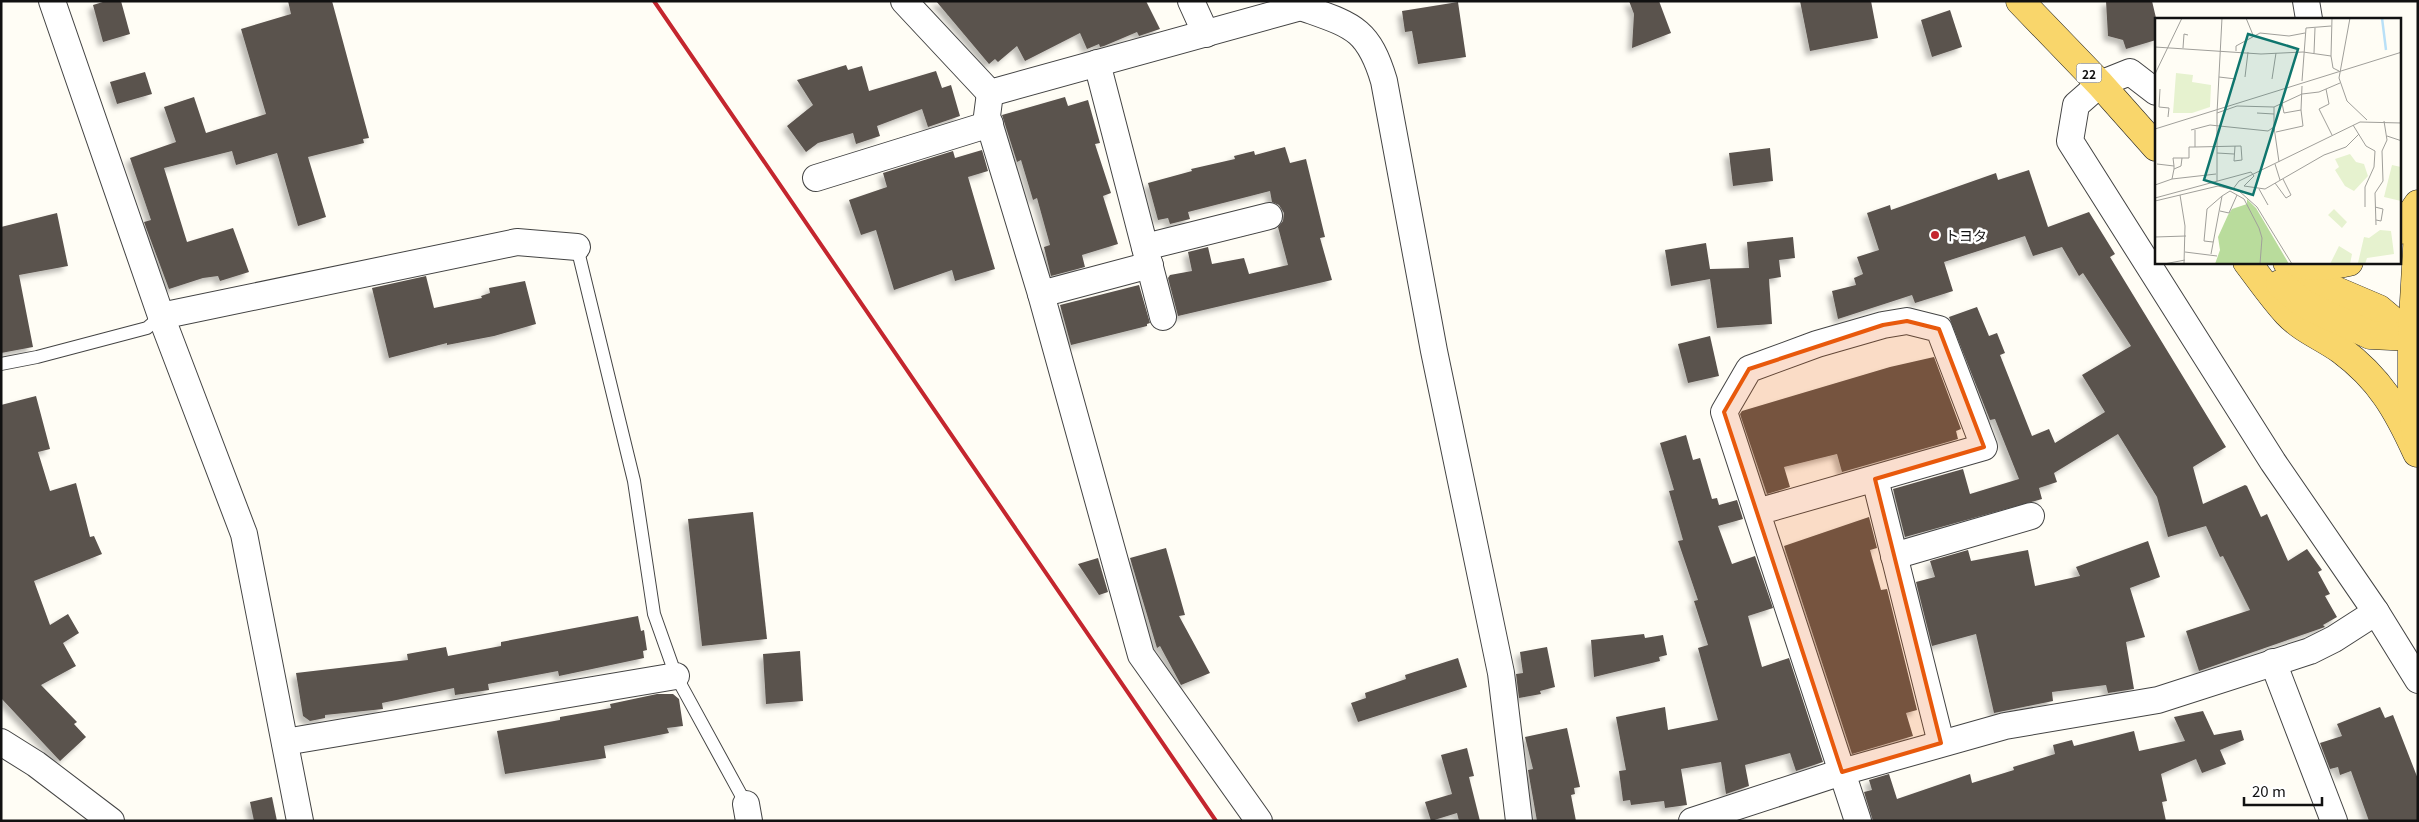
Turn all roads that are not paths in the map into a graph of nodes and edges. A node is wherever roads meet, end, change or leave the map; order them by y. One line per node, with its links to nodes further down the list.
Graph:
1 (52, 1): 28 (street)
2 (904, 1): 12 (street)
3 (1191, 1): 8 (street)
4 (2020, 1): 10 (main road, 22)
5 (2306, 1): 7 (street)
6 (1302, 4): 8 (street); 49 (street)
7 (2309, 18)
8 (1206, 34): 9 (street)
9 (1097, 63): 12 (street); 21 (street)
10 (2100, 84): 11 (street); 14 (main road, 22); 37 (street)
11 (2155, 91)
12 (990, 93): 13 (street)
13 (990, 124): 15 (street); 27 (street)
14 (2155, 146)
15 (816, 178)
16 (2418, 204): 18 (main road)
17 (1269, 216): 21 (street)
18 (2402, 227)
19 (2418, 231): 30 (main road)
20 (577, 247): 28 (street); 39 (lane)
21 (1147, 256): 27 (street); 29 (street)
22 (2249, 264): 32 (main road)
23 (2260, 264): 30 (main road)
24 (2290, 264): 30 (main road)
25 (2298, 264): 26 (main road)
26 (2340, 264)
27 (1042, 294): 48 (street)
28 (161, 316): 31 (lane); 42 (street)
29 (1163, 317)
30 (2415, 339): 32 (main road)
31 (1, 364)
32 (2417, 455)
33 (1875, 479): 34 (street); 34 (street); 36 (street)
34 (1757, 512): 44 (street)
35 (2030, 516): 36 (street)
36 (1894, 556): 43 (street)
37 (2376, 612): 38 (street); 40 (street)
38 (2273, 662): 43 (street); 52 (street)
39 (676, 676): 42 (street); 45 (lane)
40 (2418, 680)
41 (1, 742): 46 (street)
42 (285, 742): 47 (street)
43 (1941, 744): 44 (street)
44 (1842, 772): 50 (street); 51 (street)
45 (747, 812)
46 (111, 821)
47 (300, 821)
48 (1259, 821)
49 (1519, 821)
50 (1692, 821)
51 (1858, 821)
52 (2334, 821)

